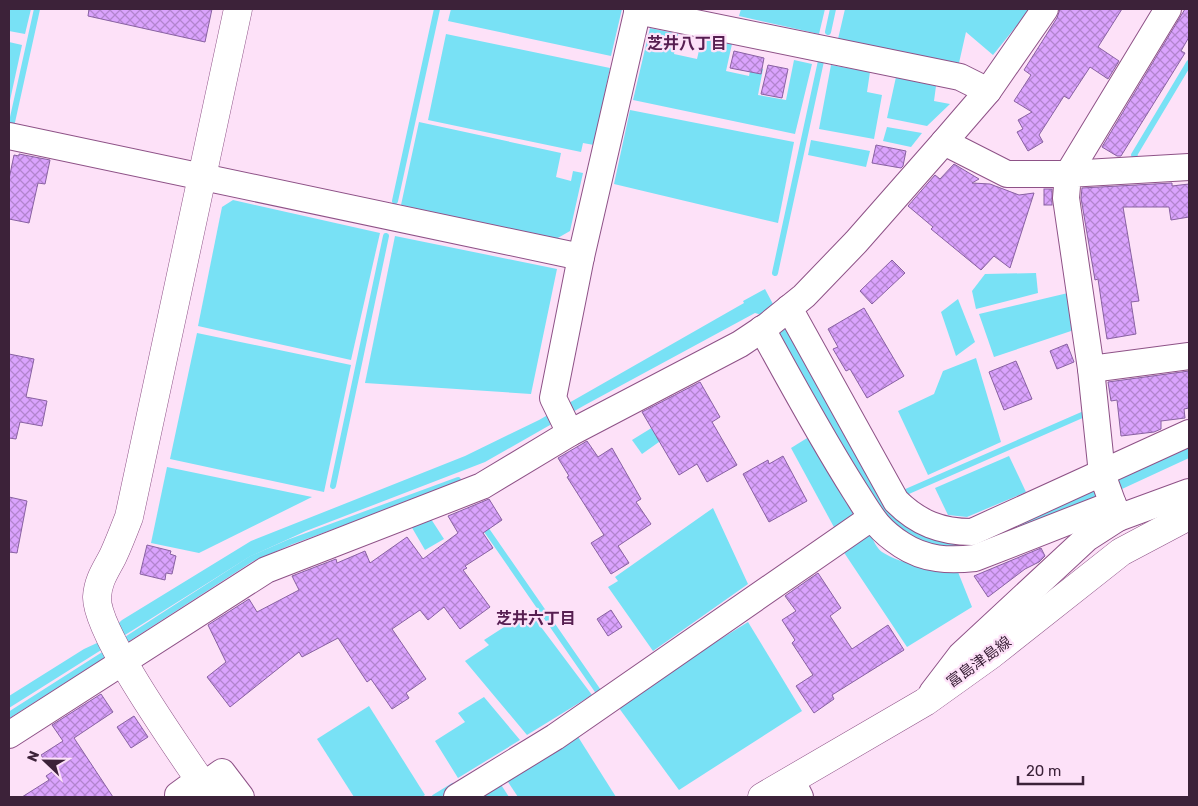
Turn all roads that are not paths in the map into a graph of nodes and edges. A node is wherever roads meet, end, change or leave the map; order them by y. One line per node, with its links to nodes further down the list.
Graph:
1 (238, 9): 10 (street)
2 (1045, 9): 5 (street)
3 (1168, 9): 9 (street)
4 (637, 10): 5 (street); 11 (street)
5 (988, 91): 7 (street)
6 (9, 136): 10 (street)
7 (944, 142): 9 (street); 12 (street)
8 (1189, 167): 9 (street)
9 (1068, 174): 15 (street)
10 (202, 176): 11 (street); 23 (street)
11 (581, 257): 16 (street)
12 (789, 308): 13 (street); 18 (street)
13 (764, 328): 16 (street); 22 (street)
14 (1189, 356): 15 (street)
15 (1091, 368): 18 (street)
16 (570, 433): 23 (street)
17 (1189, 434): 18 (street)
18 (1102, 474): 20 (street)
19 (1189, 492): 20 (street)
20 (1114, 507): 22 (street); 24 (street)
21 (1189, 516): 24 (street, 富島津島線)
22 (871, 518): 29 (street)
23 (120, 657): 25 (street); 27 (street)
24 (925, 702): 26 (street, 富島津島線)
25 (9, 735)
26 (796, 789): 30 (street, 富島津島線)
27 (199, 790): 28 (street)
28 (241, 797)
29 (457, 797)
30 (762, 797)

